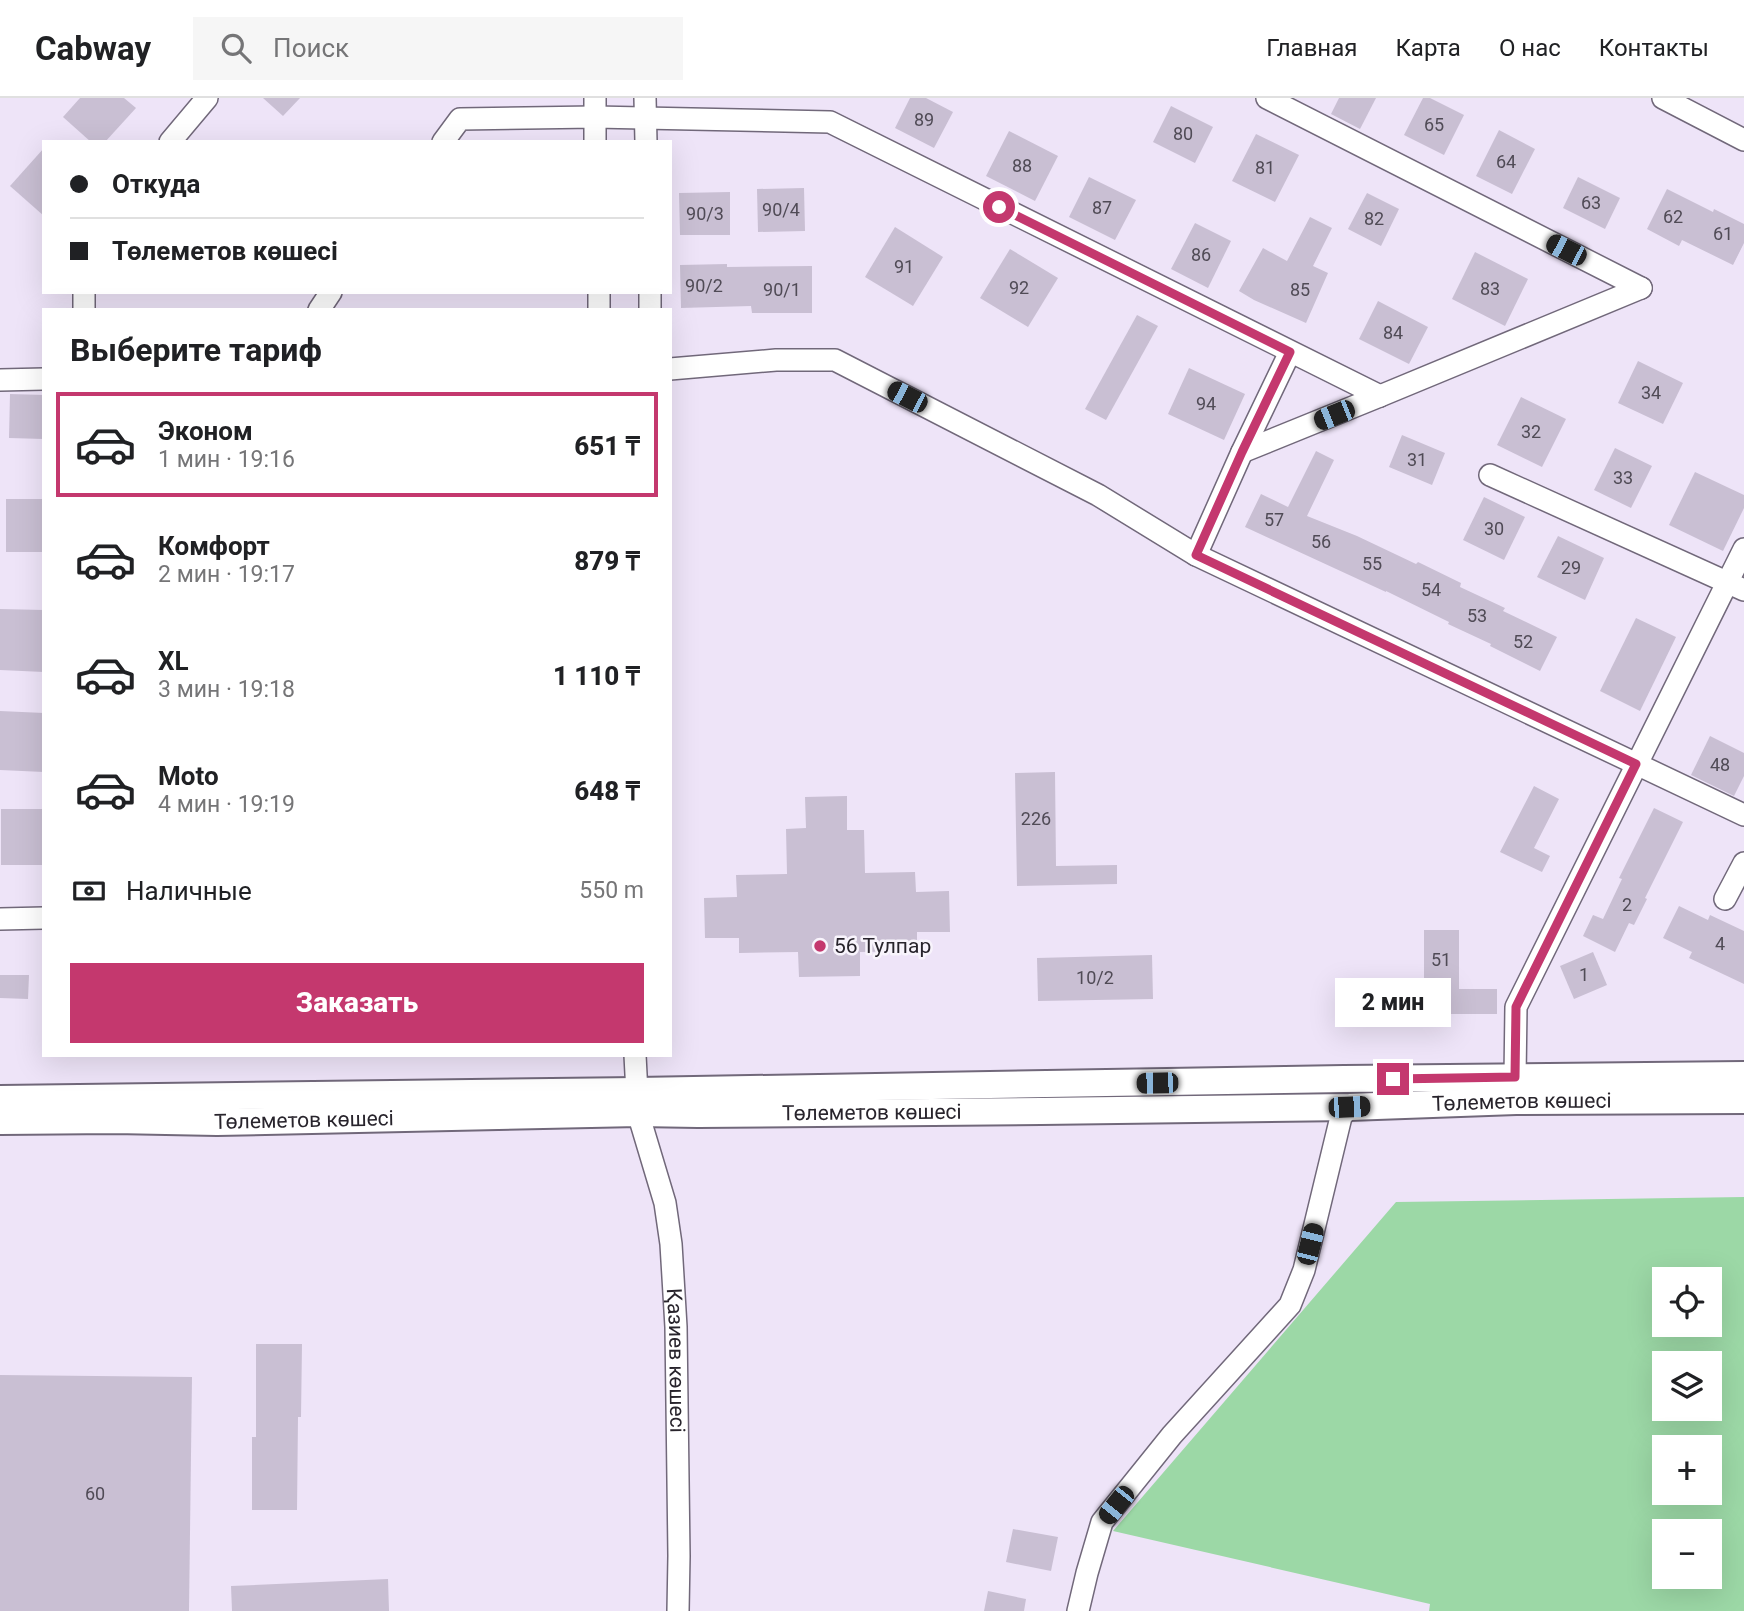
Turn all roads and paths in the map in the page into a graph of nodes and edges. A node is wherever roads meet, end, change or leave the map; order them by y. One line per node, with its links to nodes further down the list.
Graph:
1 (207, 98): 6 (street)
2 (1267, 98): 15 (street)
3 (1663, 98): 10 (street)
4 (595, 108): 5 (street); 7 (street); 8 (street)
5 (645, 108): 9 (street); 11 (street)
6 (172, 140)
7 (444, 140)
8 (595, 140)
9 (646, 140)
10 (1744, 140)
11 (1290, 352): 15 (street); 16 (street)
12 (672, 369): 19 (street)
13 (42, 379): 14 (street)
14 (0, 380)
15 (1380, 396): 16 (street)
16 (1242, 452): 19 (street)
17 (1490, 475): 20 (street)
18 (1744, 549): 20 (street)
19 (1196, 555): 21 (street)
20 (1735, 586): 21 (street)
21 (1636, 764): 22 (street); 29 (street)
22 (1744, 815)
23 (1744, 863): 24 (street)
24 (1725, 899)
25 (42, 918): 26 (street)
26 (0, 919)
27 (635, 1057): 33 (street, Қазиев көшесі)
28 (1744, 1075): 29 (main road, Төлеметов көшесі)
29 (1515, 1077): 30 (main road, Төлеметов көшесі)
30 (997, 1085): 33 (main road, Төлеметов көшесі); 35 (main road)
31 (0, 1099): 33 (main road, Төлеметов көшесі)
32 (1744, 1100): 34 (main road, Төлеметов көшесі)
33 (637, 1102): 35 (main road, Төлеметов көшесі); 36 (main road, Төлеметов көшесі); 37 (street, Қазиев көшесі)
34 (1349, 1107): 35 (main road, Төлеметов көшесі); 38 (street)
35 (1002, 1111)
36 (0, 1121)
37 (678, 1611)
38 (1079, 1611)

